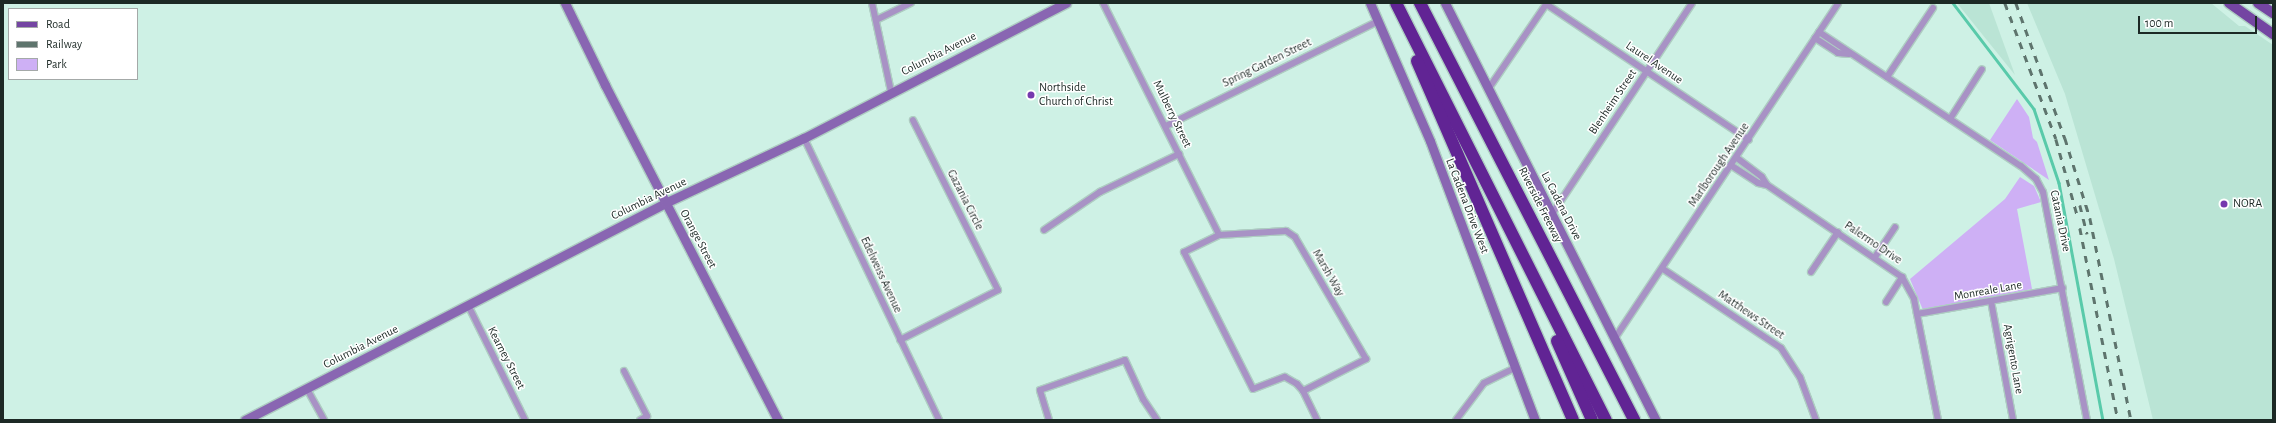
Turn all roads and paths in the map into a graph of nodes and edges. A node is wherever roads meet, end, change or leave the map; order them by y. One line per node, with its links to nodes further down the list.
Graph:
1 (565, 3): 40 (main road, Orange Street)
2 (872, 3): 19 (street)
3 (911, 3): 19 (street)
4 (1066, 3): 30 (main road, Columbia Avenue)
5 (1103, 3): 33 (street, Mulberry Street)
6 (1370, 3): 20 (main road, La Cadena Drive West)
7 (1393, 3): 73 (highway)
8 (1396, 3): 45 (highway)
9 (1420, 3): 24 (highway, Riverside Freeway)
10 (1430, 3): 24 (highway)
11 (1445, 3): 29 (main road, La Cadena Drive)
12 (1692, 3): 27 (street, Blenheim Street)
13 (1838, 3): 21 (street, Marlborough Avenue)
14 (2229, 3): 22 (main road)
15 (2258, 3): 18 (main road)
16 (1546, 4): 27 (street, Laurel Avenue); 29 (street)
17 (1933, 8): 28 (street)
18 (2273, 13)
19 (876, 20): 30 (street)
20 (1378, 20): 33 (street, Spring Garden Street); 58 (main road, La Cadena Drive West)
21 (1819, 32): 23 (street, Marlborough Avenue); 25 (street, Catania Drive)
22 (2273, 34)
23 (1815, 38): 25 (street, Catania Drive); 35 (street, Marlborough Avenue)
24 (1442, 44): 76 (highway, Riverside Freeway)
25 (1849, 54): 28 (street, Catania Drive)
26 (1982, 69): 31 (street)
27 (1647, 71): 35 (street, Laurel Avenue); 41 (street, Blenheim Street)
28 (1887, 77): 31 (street, Catania Drive)
29 (1489, 88): 41 (main road, La Cadena Drive)
30 (891, 92): 34 (main road, Columbia Avenue)
31 (1950, 118): 51 (street, Catania Drive)
32 (912, 120): 57 (street, Gazania Circle)
33 (1166, 126): 36 (street, Mulberry Street)
34 (804, 138): 40 (main road, Columbia Avenue); 57 (street, Edelweiss Avenue)
35 (1749, 140): 37 (street, Marlborough Avenue)
36 (1179, 154): 43 (street); 46 (street, Mulberry Street)
37 (1737, 158): 38 (street, Marlborough Avenue); 39 (street, Palermo Drive)
38 (1732, 166): 39 (street, Palermo Drive); 48 (street, Marlborough Avenue)
39 (1767, 184): 44 (street, Palermo Drive)
40 (665, 203): 54 (main road, Columbia Avenue); 66 (main road, Orange Street)
41 (1552, 214): 56 (main road, La Cadena Drive)
42 (1895, 227): 47 (street)
43 (1044, 230)
44 (1838, 232): 47 (street, Palermo Drive); 49 (street)
45 (1510, 234): 74 (highway); 75 (highway)
46 (1219, 235): 61 (street, Marsh Way); 61 (street, Marsh Way)
47 (1875, 257): 50 (street, Palermo Drive)
48 (1663, 268): 56 (street, Marlborough Avenue); 78 (street, Matthews Street)
49 (1811, 272)
50 (1902, 277): 53 (street); 55 (street, Palermo Drive)
51 (2063, 288): 52 (street, Monreale Lane); 81 (street, Catania Drive)
52 (1991, 301): 55 (street, Monreale Lane); 80 (street, Agrigento Lane)
53 (1886, 302)
54 (468, 305): 60 (main road, Columbia Avenue); 64 (street, Kearney Street)
55 (1917, 314): 79 (street, Palermo Drive)
56 (1614, 338): 77 (main road, La Cadena Drive)
57 (900, 340): 67 (street, Edelweiss Avenue)
58 (1515, 368): 71 (street); 72 (main road, La Cadena Drive West)
59 (624, 371): 65 (street)
60 (307, 389): 62 (main road, Columbia Avenue); 63 (street)
61 (1303, 391): 70 (street)
62 (245, 420)
63 (324, 420)
64 (525, 420)
65 (640, 420)
66 (778, 420)
67 (939, 420)
68 (1049, 420): 69 (street)
69 (1157, 420)
70 (1317, 420)
71 (1456, 420)
72 (1534, 420)
73 (1573, 420)
74 (1592, 420)
75 (1606, 420)
76 (1634, 420)
77 (1656, 420)
78 (1816, 420)
79 (1938, 420)
80 (2013, 420)
81 (2087, 420)

